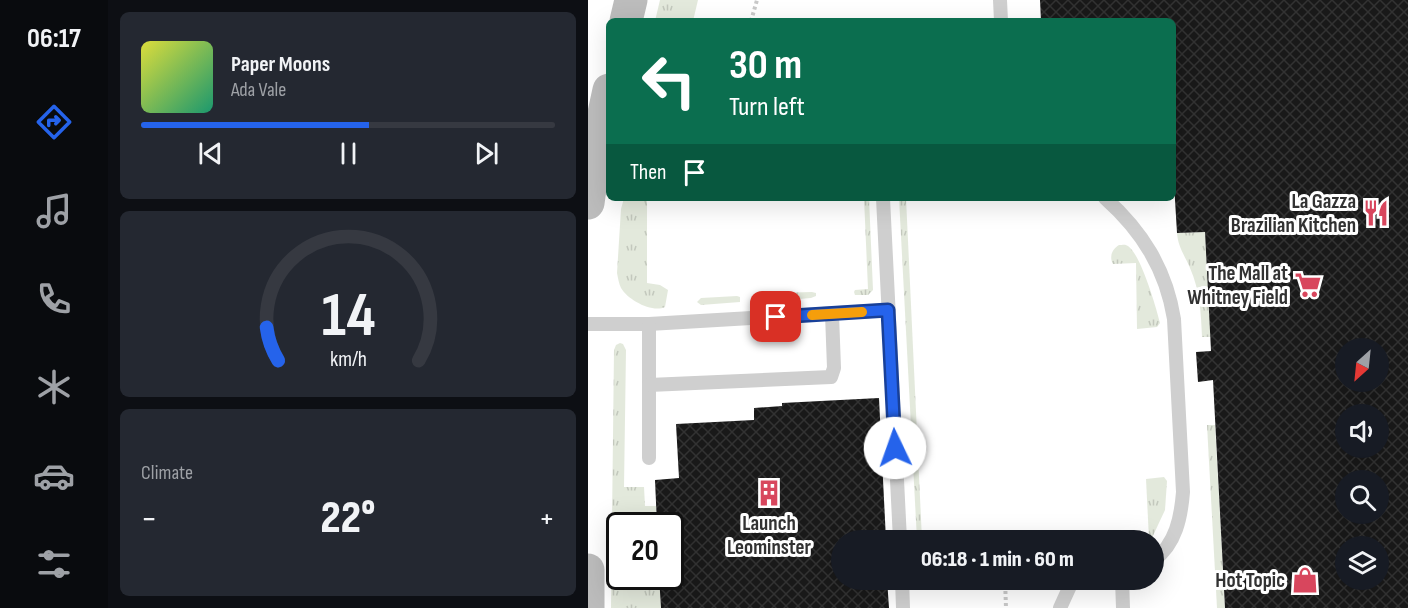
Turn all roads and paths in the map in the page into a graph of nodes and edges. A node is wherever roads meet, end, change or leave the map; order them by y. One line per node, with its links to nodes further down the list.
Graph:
1 (631, 0): 4 (street)
2 (757, 0): 5 (path)
3 (1000, 0): 6 (lane)
4 (627, 18)
5 (752, 18)
6 (1001, 18)
7 (606, 117): 8 (street)
8 (602, 154): 11 (street)
9 (883, 201): 12 (lane)
10 (1108, 201): 19 (lane)
11 (588, 203)
12 (888, 310): 13 (lane); 18 (lane)
13 (832, 314): 15 (lane); 16 (lane)
14 (588, 324): 15 (lane)
15 (649, 324): 16 (lane)
16 (649, 385): 17 (lane)
17 (649, 458)
18 (899, 530)
19 (1164, 549)
20 (588, 570): 25 (street)
21 (902, 590): 26 (lane)
22 (1005, 590): 27 (path)
23 (1068, 590): 28 (lane)
24 (1122, 590): 29 (lane)
25 (588, 608)
26 (903, 608)
27 (1006, 608)
28 (1060, 608)
29 (1123, 608)

